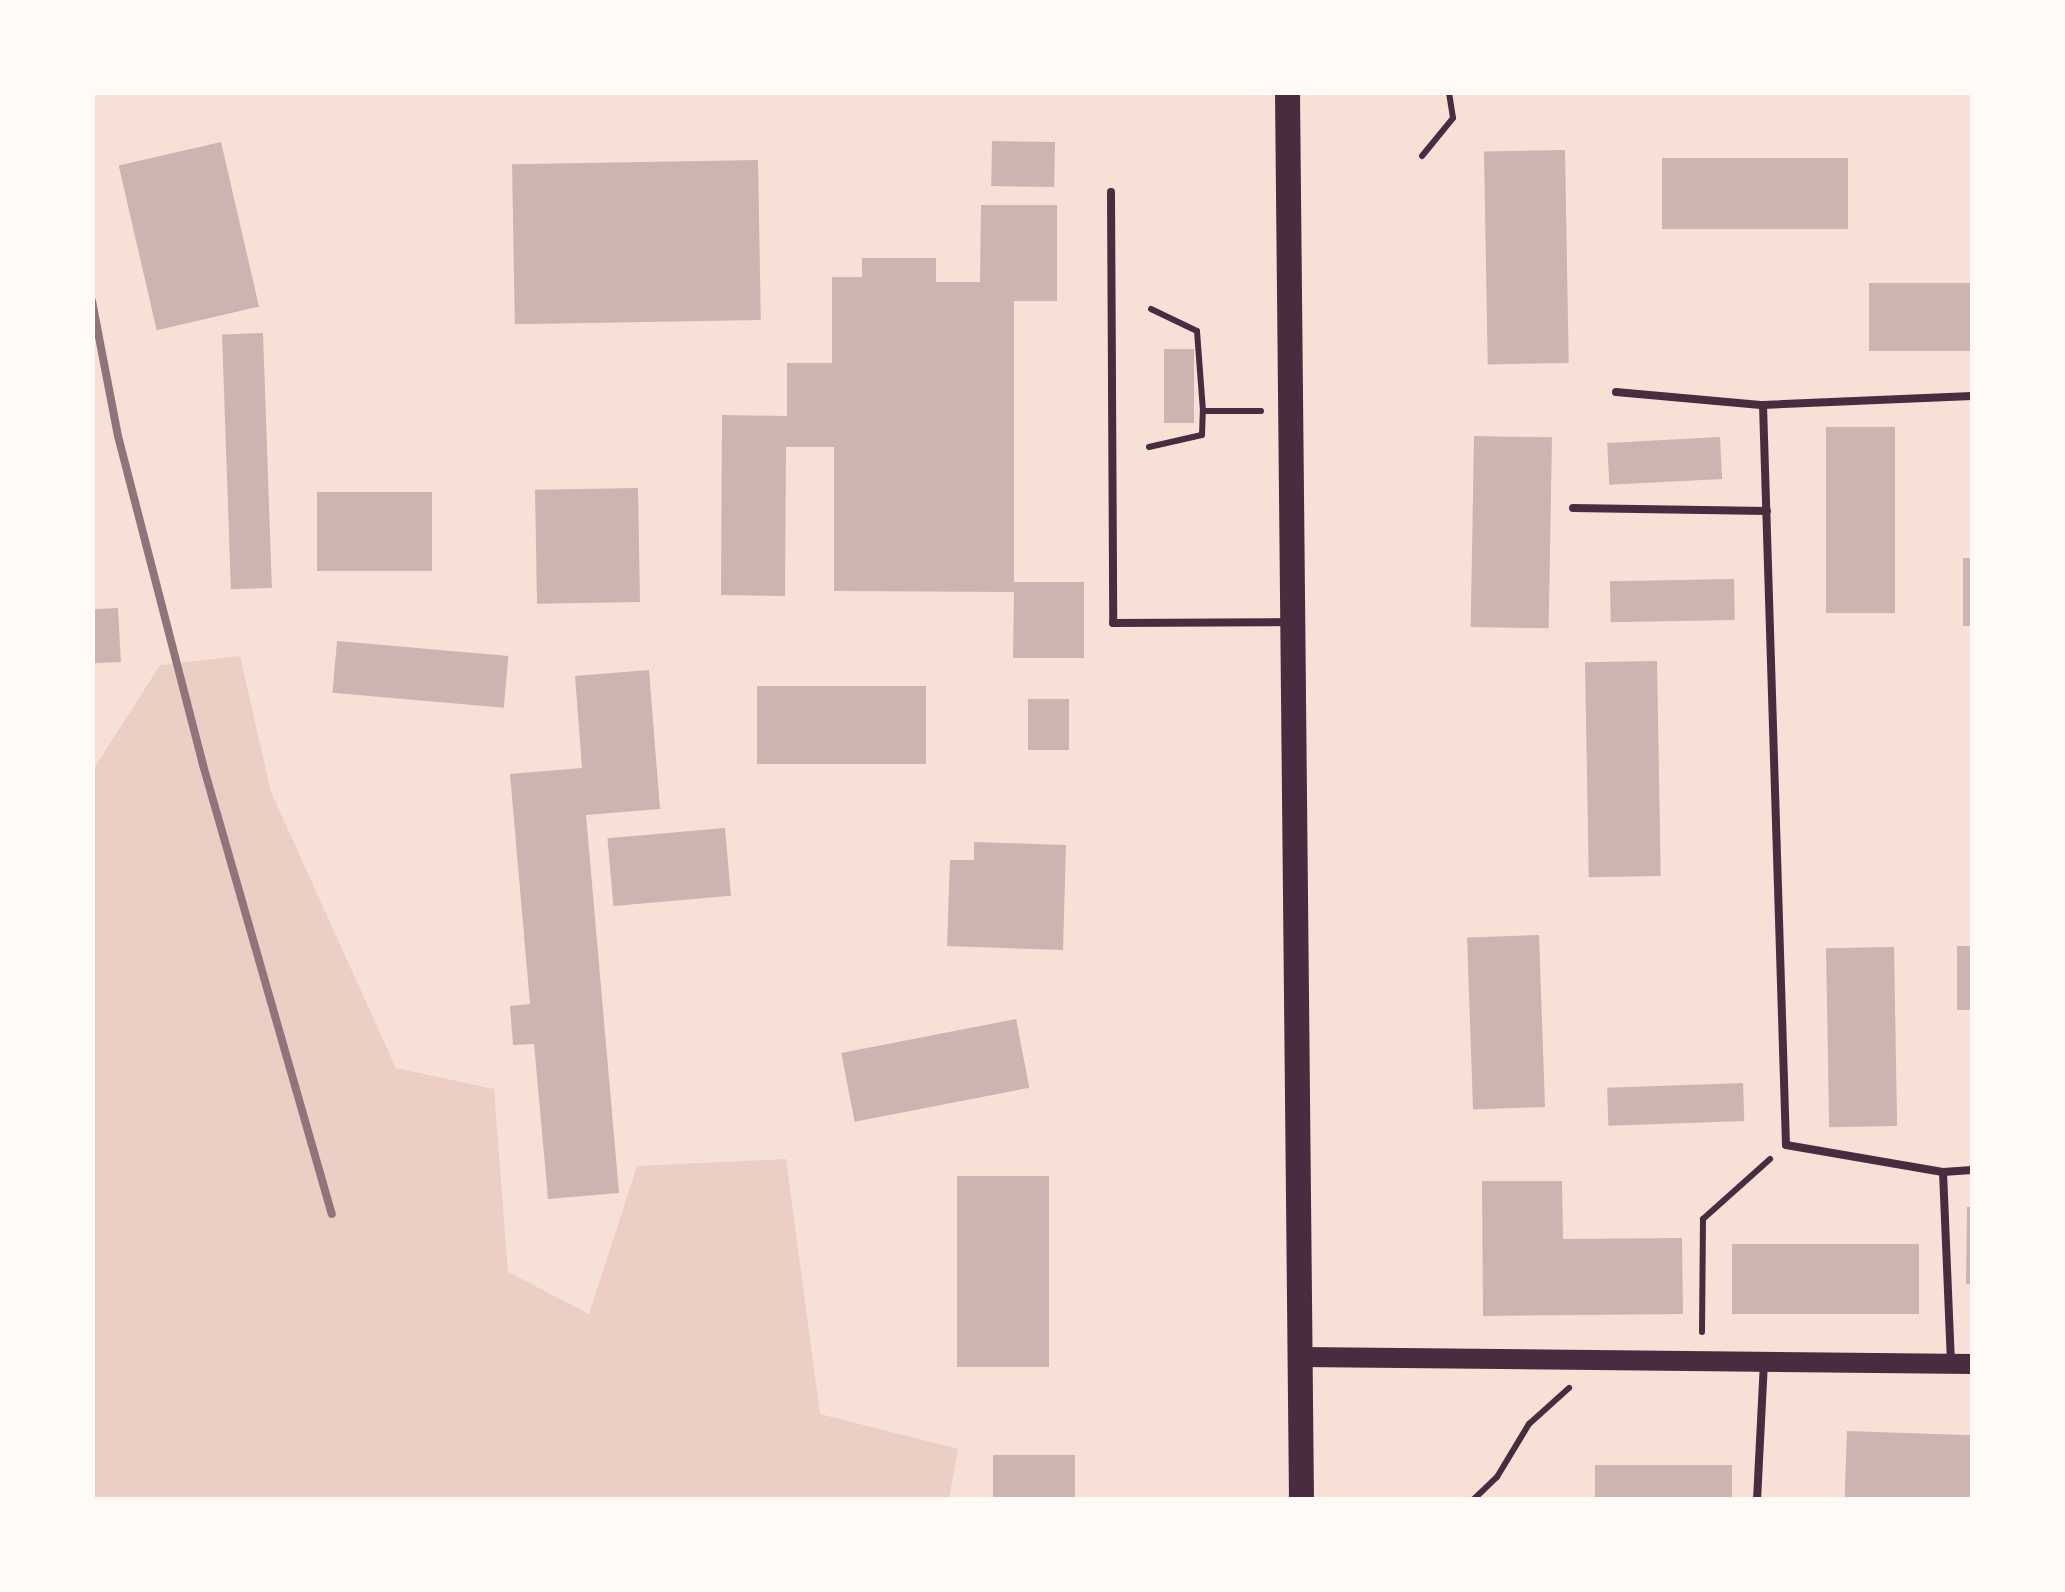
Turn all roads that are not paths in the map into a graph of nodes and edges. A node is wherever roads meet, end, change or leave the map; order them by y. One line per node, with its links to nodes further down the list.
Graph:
1 (1287, 92): 8 (main road)
2 (1111, 192): 8 (lane)
3 (1616, 392): 5 (lane)
4 (1972, 396): 5 (lane)
5 (1764, 405): 7 (lane)
6 (1573, 508): 7 (lane)
7 (1766, 511): 10 (lane)
8 (1293, 622): 11 (main road)
9 (1972, 1170): 10 (lane)
10 (1943, 1172): 13 (lane)
11 (1301, 1357): 12 (main road); 14 (main road)
12 (1764, 1362): 13 (main road); 15 (lane)
13 (1962, 1364)
14 (1302, 1500)
15 (1757, 1500)

